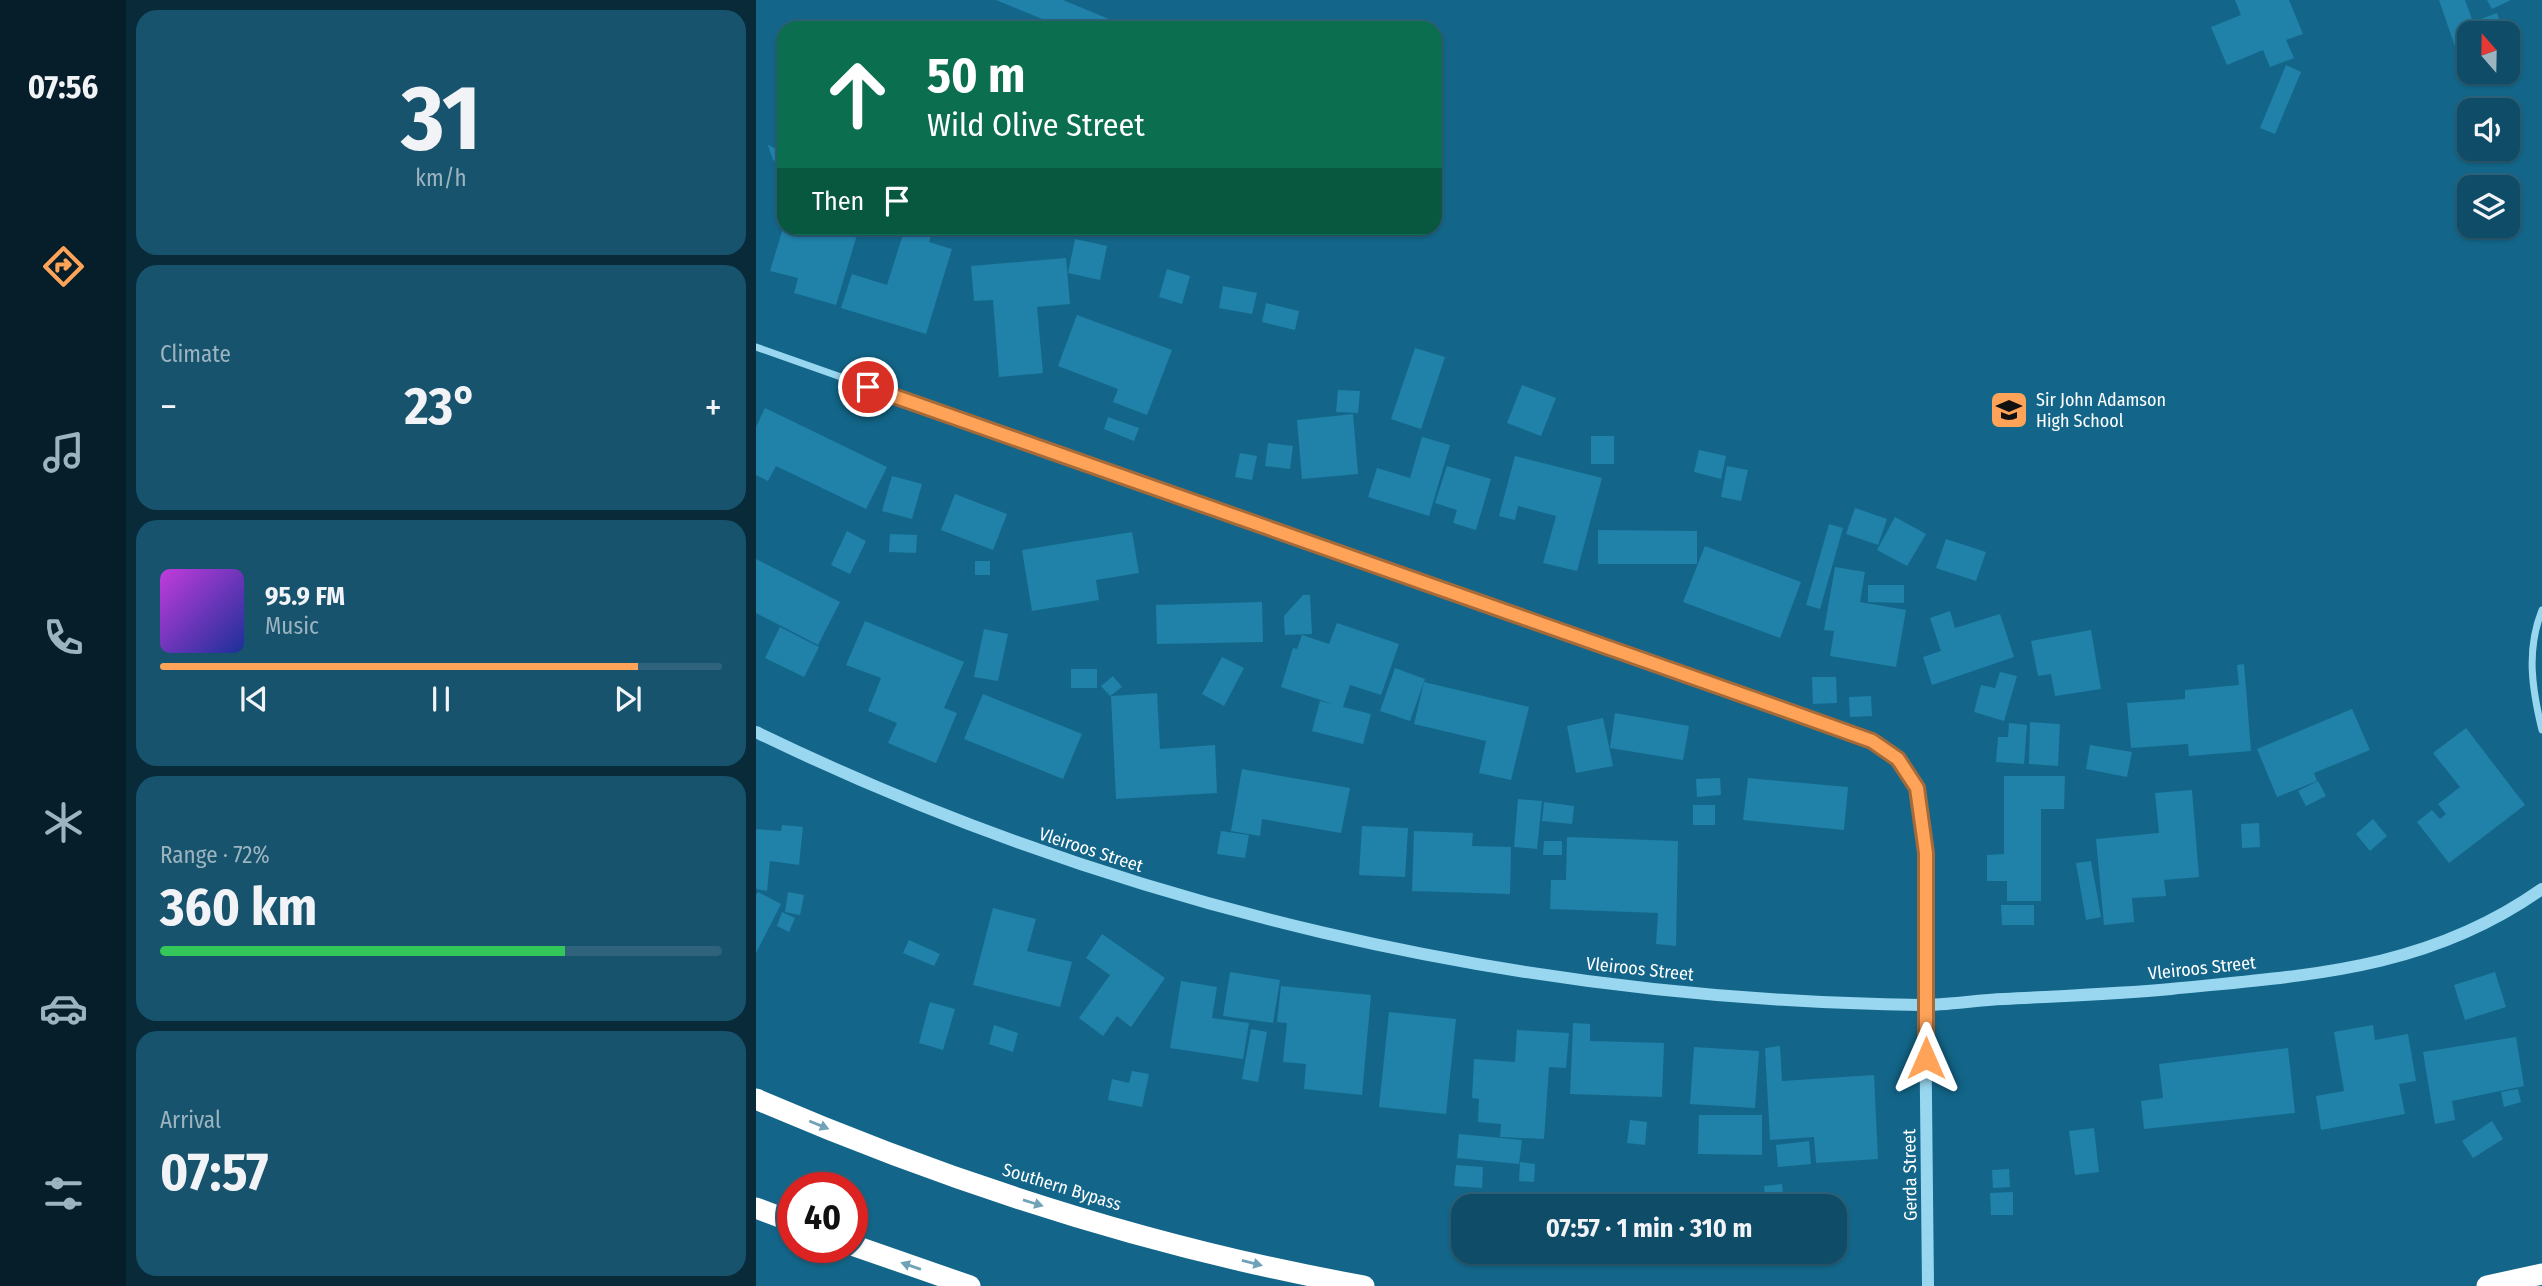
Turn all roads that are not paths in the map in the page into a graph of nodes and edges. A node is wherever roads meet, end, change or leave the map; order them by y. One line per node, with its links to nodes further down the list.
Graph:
1 (756, 347): 8 (street, Gerda Street)
2 (2542, 610): 3 (street)
3 (2542, 730)
4 (756, 732): 8 (street, Vleiroos Street)
5 (2542, 890): 7 (street, Vleiroos Street)
6 (2542, 899): 7 (street)
7 (2523, 902): 8 (street, Vleiroos Street)
8 (1925, 1005): 16 (street, Gerda Street)
9 (756, 1099): 15 (highway, Southern Bypass, one-way to 15)
10 (756, 1208): 11 (highway)
11 (777, 1216)
12 (868, 1251): 14 (highway, one-way to 12)
13 (2542, 1274): 17 (highway)
14 (970, 1286)
15 (1364, 1286)
16 (1928, 1286)
17 (2487, 1286)

